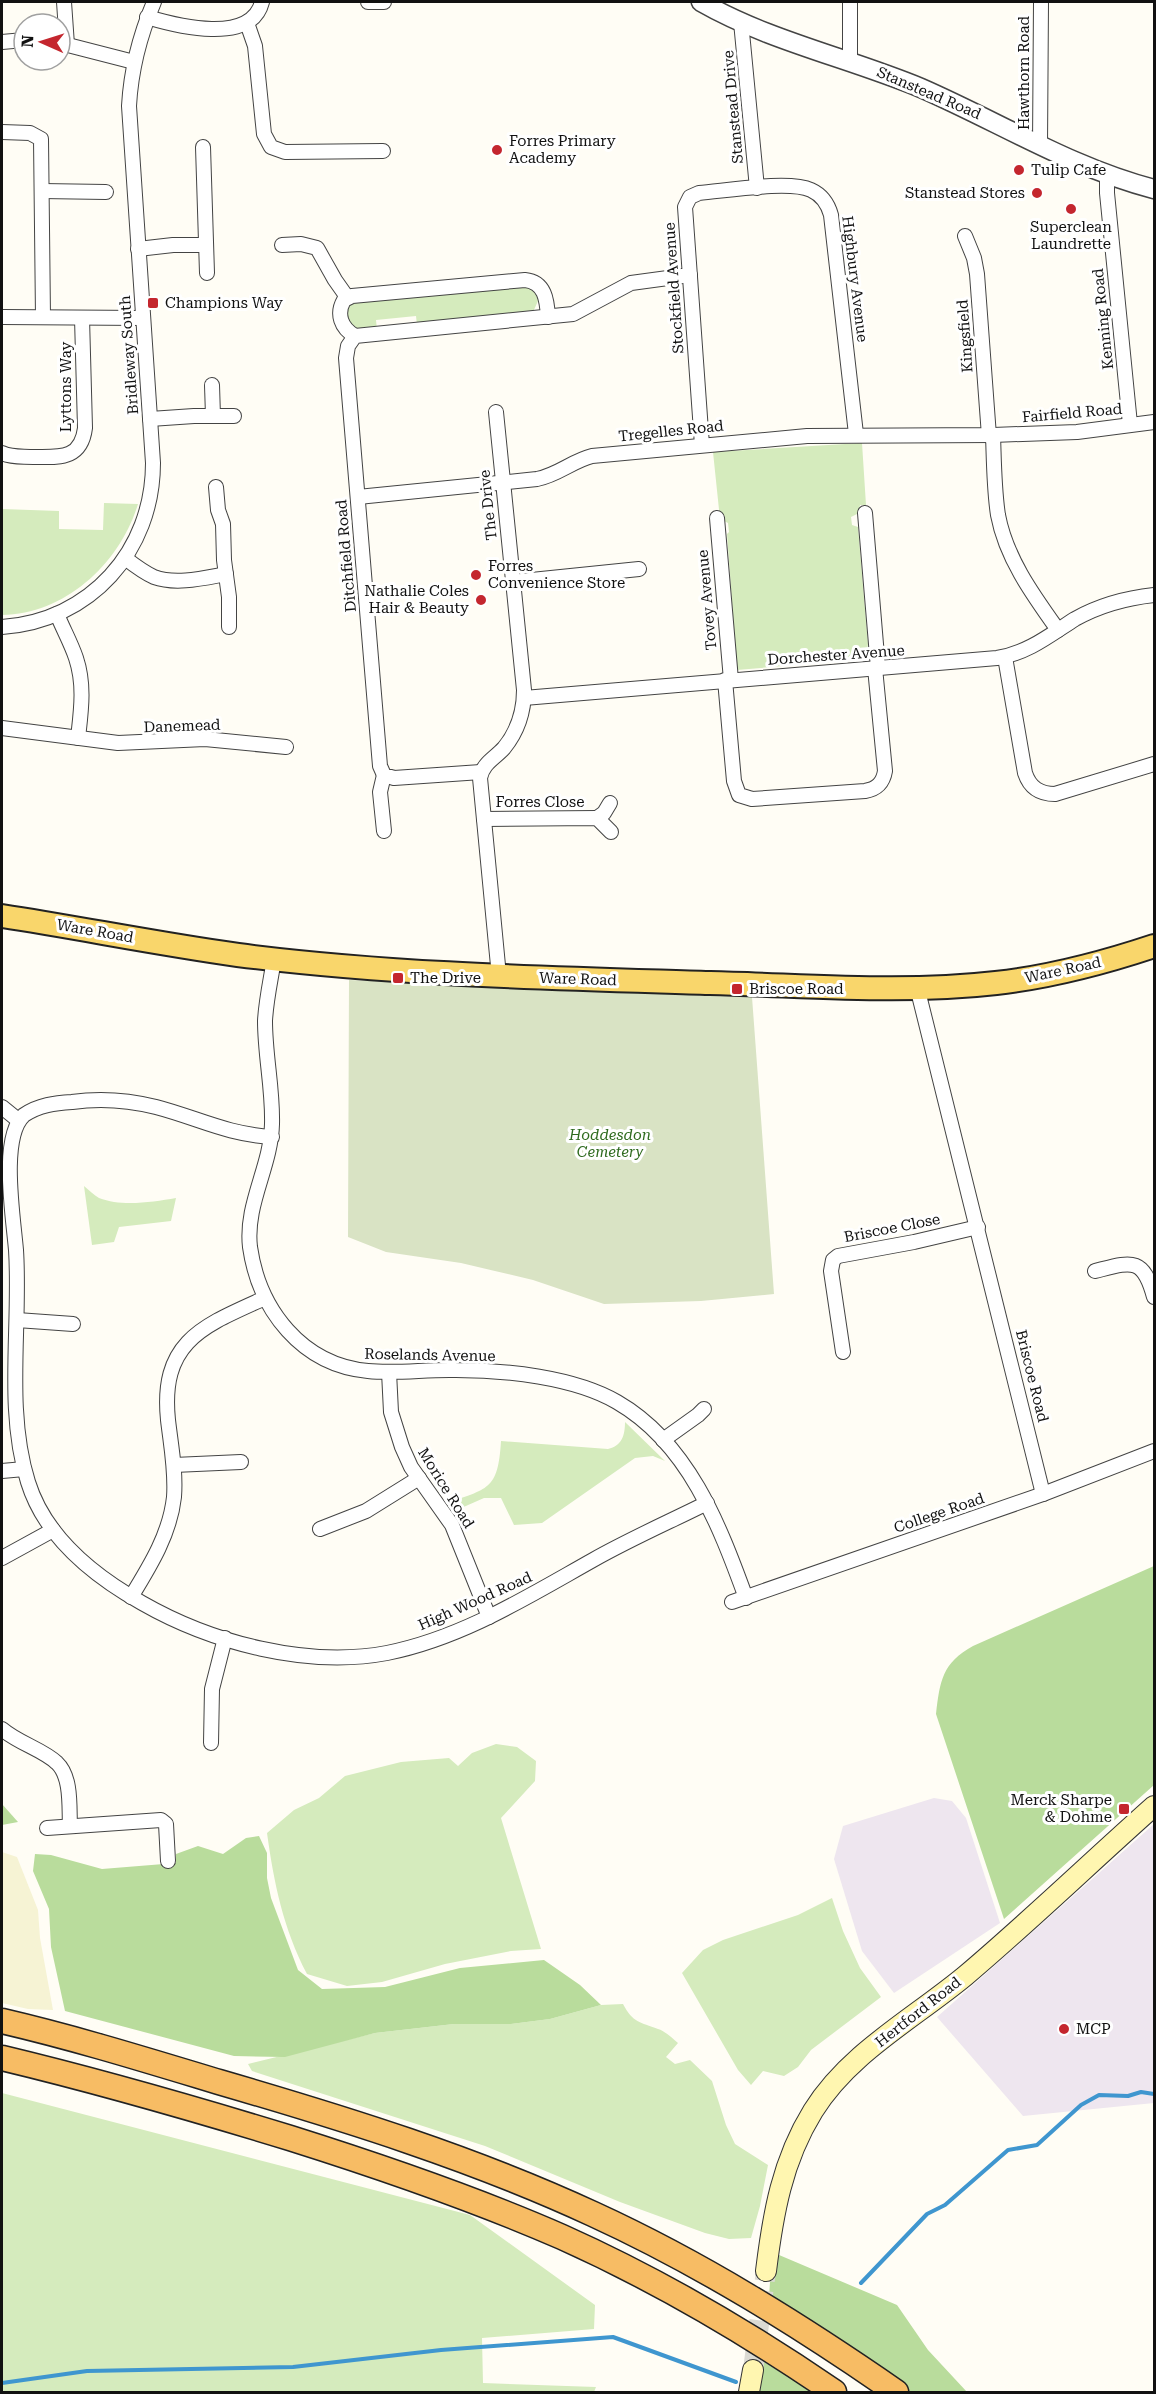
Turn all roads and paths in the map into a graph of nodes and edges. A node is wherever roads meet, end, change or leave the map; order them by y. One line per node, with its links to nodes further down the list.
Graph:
1 (154, 2): 8 (street, Bridleway South)
2 (262, 2): 10 (street)
3 (368, 2): 4 (street)
4 (384, 2)
5 (701, 2): 9 (street, Stanstead Road)
6 (850, 2): 12 (street)
7 (1041, 2): 15 (street, Hawthorn Road)
8 (147, 17): 10 (street); 13 (street, Bridleway South)
9 (741, 22): 12 (street, Stanstead Road); 19 (street, Stanstead Drive)
10 (247, 23): 17 (street)
11 (72, 46): 13 (street)
12 (850, 60): 15 (street, Stanstead Road)
13 (134, 62): 26 (street, Bridleway South)
14 (2, 132): 21 (street)
15 (1040, 145): 18 (street, Stanstead Road)
16 (203, 147): 24 (street)
17 (383, 151)
18 (1107, 175): 20 (street, Stanstead Road); 42 (street, Kenning Road)
19 (757, 188): 28 (street, Stockfield Avenue); 43 (street, Highbury Avenue)
20 (1155, 189)
21 (42, 191): 22 (street); 30 (street)
22 (106, 192)
23 (965, 236): 44 (street, Kingsfield)
24 (206, 245): 26 (street); 27 (street)
25 (282, 245): 29 (street)
26 (138, 249): 34 (street, Bridleway South)
27 (207, 273)
28 (690, 275): 31 (street); 45 (street, Stockfield Avenue)
29 (347, 297): 31 (street); 35 (street)
30 (43, 317): 32 (street); 33 (street)
31 (548, 317): 35 (street)
32 (2, 318)
33 (82, 318): 34 (street); 46 (street, Lyttons Way)
34 (143, 318): 40 (street, Bridleway South)
35 (355, 336): 49 (street, Ditchfield Road)
36 (212, 385): 38 (street)
37 (496, 412): 47 (street, The Drive)
38 (213, 416): 39 (street); 40 (street)
39 (234, 416)
40 (150, 419): 52 (street, Bridleway South)
41 (1155, 422): 42 (street, Fairfield Road)
42 (1130, 424): 44 (street, Fairfield Road)
43 (856, 434): 44 (street, Tregelles Road); 45 (street, Tregelles Road)
44 (991, 435): 60 (street, Kingsfield)
45 (702, 445): 47 (street, Tregelles Road)
46 (2, 453)
47 (502, 483): 49 (street, Tregelles Road); 55 (street, The Drive)
48 (216, 487): 54 (street)
49 (358, 497): 70 (street, Ditchfield Road)
50 (865, 513): 62 (street)
51 (717, 519): 63 (street, Tovey Avenue)
52 (125, 558): 54 (street); 57 (street, Bridleway South)
53 (639, 569): 55 (street)
54 (226, 574): 59 (street)
55 (512, 582): 64 (street, The Drive)
56 (1155, 595): 60 (street, Dorchester Avenue)
57 (57, 614): 58 (street, Bridleway South); 66 (street)
58 (2, 627)
59 (229, 627)
60 (1058, 630): 61 (street, Dorchester Avenue)
61 (1005, 657): 62 (street, Dorchester Avenue); 68 (street)
62 (877, 668): 63 (street, Dorchester Avenue); 63 (street, Tovey Avenue)
63 (728, 680): 64 (street, Dorchester Avenue)
64 (524, 698): 69 (street, The Drive)
65 (2, 729): 66 (street, Danemead)
66 (78, 738): 67 (street, Danemead)
67 (286, 747)
68 (1155, 764)
69 (481, 772): 70 (street); 73 (street)
70 (384, 775): 74 (street, Ditchfield Road)
71 (610, 803): 72 (street, Forres Close)
72 (597, 818): 73 (street, Forres Close); 75 (street, Forres Close)
73 (484, 819): 79 (street)
74 (384, 831)
75 (611, 832)
76 (2, 916): 78 (main road, Ware Road)
77 (1155, 946): 80 (main road, Ware Road)
78 (274, 959): 79 (main road, Ware Road); 83 (street, Roselands Avenue)
79 (499, 976): 80 (main road, Ware Road)
80 (917, 987): 84 (street, Briscoe Road)
81 (2, 1107): 82 (street)
82 (18, 1120): 83 (street); 88 (street, High Wood Road)
83 (272, 1137): 87 (street, Roselands Avenue)
84 (978, 1227): 90 (street, Briscoe Close); 100 (street, Briscoe Road)
85 (1095, 1271): 86 (street)
86 (1155, 1297)
87 (265, 1298): 91 (street, Roselands Avenue); 96 (street)
88 (17, 1320): 89 (street); 97 (street, High Wood Road)
89 (73, 1324)
90 (843, 1352)
91 (389, 1372): 93 (street, Roselands Avenue); 99 (street, Morice Road)
92 (704, 1409): 93 (street)
93 (663, 1440): 101 (street, Roselands Avenue)
94 (1155, 1450): 100 (street, College Road)
95 (241, 1462): 96 (street)
96 (174, 1465): 105 (street)
97 (24, 1469): 98 (street); 102 (street, High Wood Road)
98 (2, 1471)
99 (419, 1478): 103 (street); 107 (street, Morice Road)
100 (1043, 1494): 106 (street, College Road)
101 (707, 1503): 106 (street, Roselands Avenue); 107 (street, High Wood Road)
102 (53, 1530): 104 (street); 105 (street, High Wood Road)
103 (321, 1530)
104 (2, 1558)
105 (131, 1597): 108 (street, High Wood Road)
106 (739, 1600)
107 (489, 1617): 108 (street, High Wood Road)
108 (225, 1638): 110 (street)
109 (2, 1729): 112 (street)
110 (211, 1743)
111 (1155, 1806): 117 (main road, Hertford Road)
112 (70, 1826): 113 (street); 114 (street)
113 (47, 1828)
114 (168, 1861)
115 (2, 2021): 121 (highway)
116 (2, 2058): 120 (highway)
117 (766, 2271)
118 (753, 2370): 119 (main road)
119 (749, 2392)
120 (834, 2392)
121 (896, 2392)

